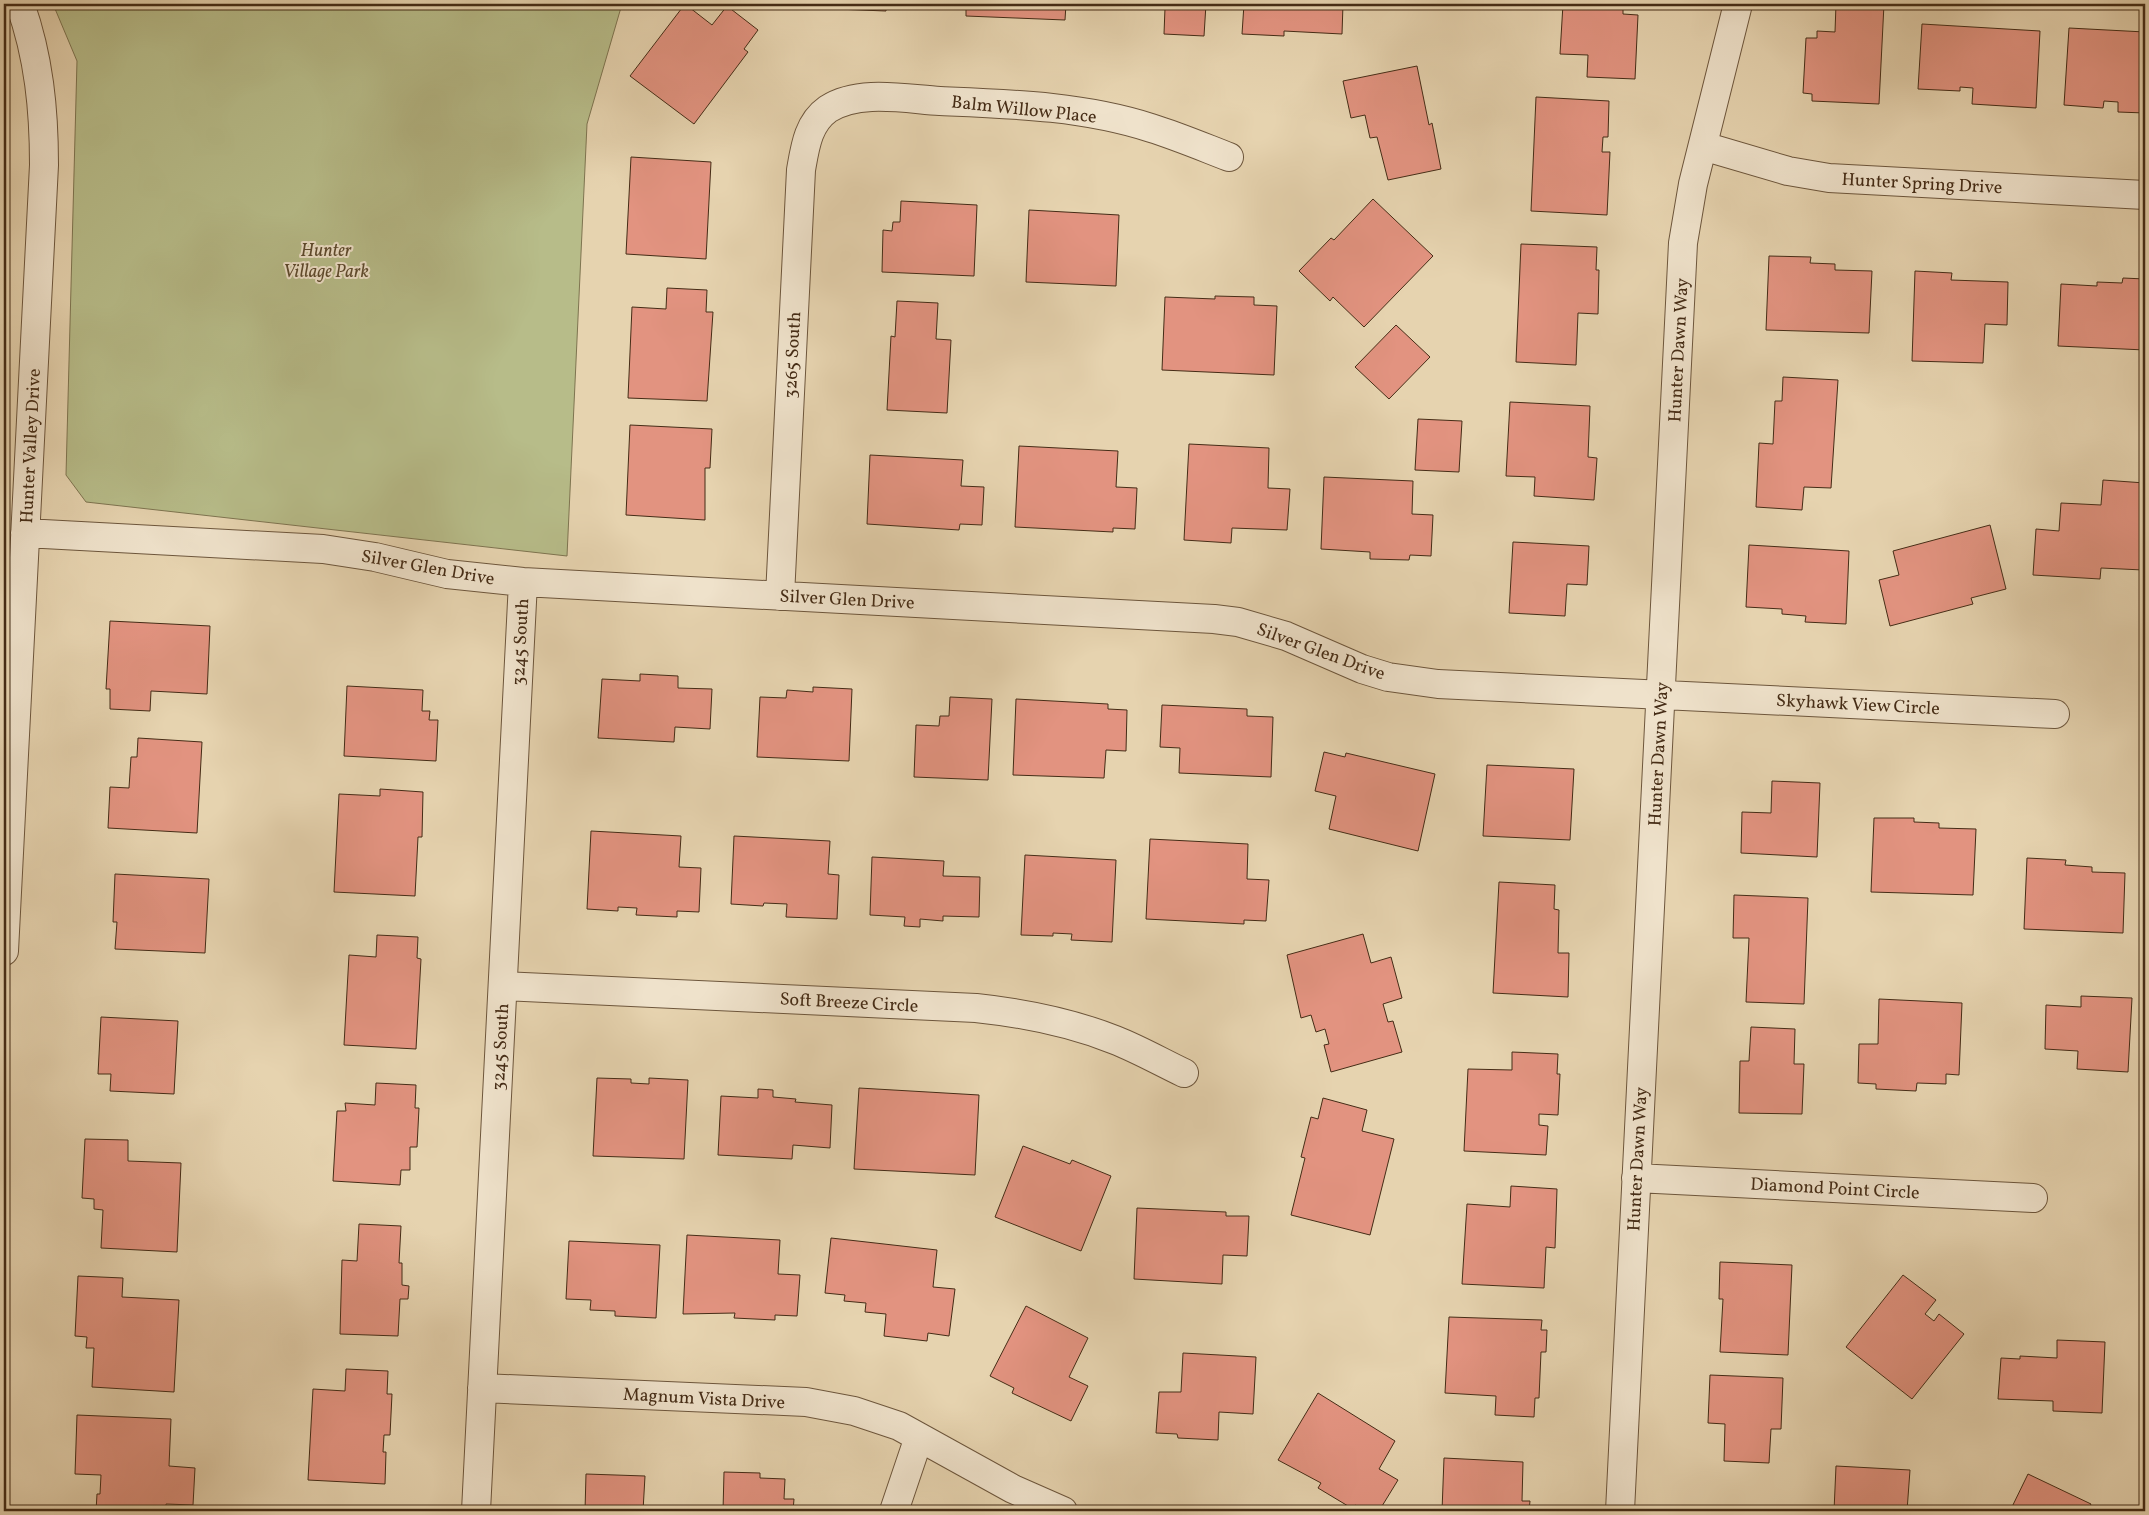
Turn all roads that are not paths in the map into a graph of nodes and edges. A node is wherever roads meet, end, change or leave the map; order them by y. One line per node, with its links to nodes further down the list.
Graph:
1 (20, 4): 7 (street, Hunter Valley Drive)
2 (1738, 4): 4 (street, Hunter Dawn Way)
3 (818, 118): 5 (street, Balm Willow Place); 9 (street, 3265 South)
4 (1703, 146): 6 (street, Hunter Spring Drive); 10 (street, Hunter Dawn Way)
5 (1229, 157)
6 (2145, 195)
7 (25, 533): 8 (street, Silver Glen Drive); 12 (street, Hunter Valley Drive)
8 (523, 582): 9 (street, Silver Glen Drive); 13 (street, 3245 South)
9 (780, 596): 10 (street, Silver Glen Drive)
10 (1660, 694): 11 (street, Skyhawk View Circle); 15 (street, Hunter Dawn Way)
11 (2055, 714)
12 (4, 951)
13 (503, 986): 14 (street, Soft Breeze Circle); 17 (street, 3245 South)
14 (1184, 1073)
15 (1636, 1178): 16 (street, Diamond Point Circle); 22 (street, Hunter Dawn Way)
16 (2033, 1198)
17 (482, 1388): 18 (street, Magnum Vista Drive); 19 (street, 3245 South)
18 (919, 1437): 20 (street); 21 (street, Magnum Vista Drive)
19 (476, 1511)
20 (894, 1511)
21 (1063, 1511)
22 (1620, 1511)

